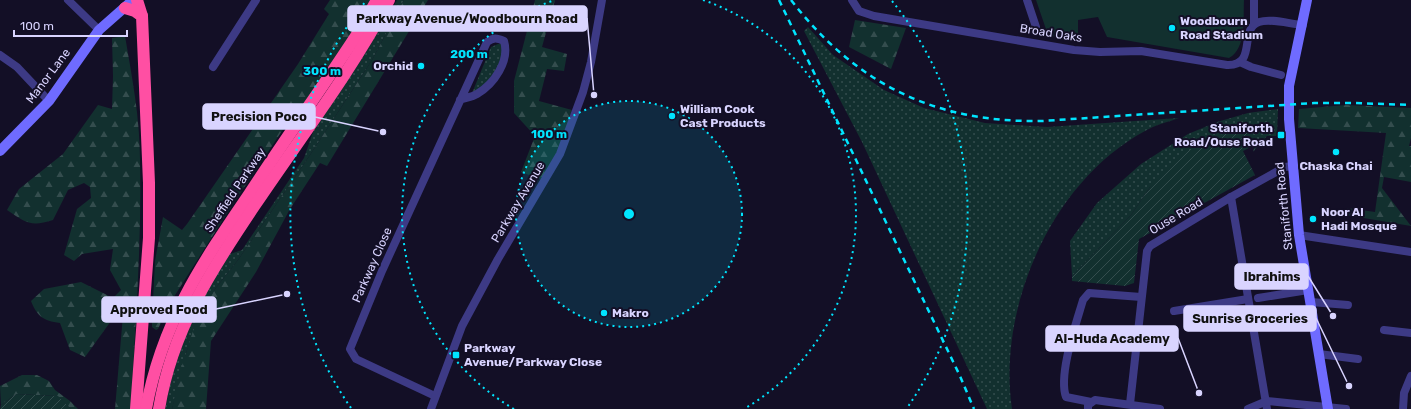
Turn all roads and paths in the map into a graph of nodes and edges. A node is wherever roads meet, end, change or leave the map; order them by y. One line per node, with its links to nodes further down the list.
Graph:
1 (68, 0): 16 (street)
2 (137, 0): 12 (highway)
3 (256, 0): 19 (street)
4 (377, 0): 46 (highway, Sheffield Parkway)
5 (389, 0): 47 (highway, Sheffield Parkway)
6 (602, 0): 40 (street, Parkway Avenue)
7 (852, 0): 18 (street, Broad Oaks)
8 (1026, 0): 15 (street)
9 (1254, 0): 13 (street)
10 (1307, 0): 14 (main road, Staniforth Road)
11 (125, 5): 12 (highway); 16 (main road, Manor Lane)
12 (142, 16): 45 (highway)
13 (1254, 24): 14 (street); 18 (street)
14 (1303, 25): 24 (main road, Staniforth Road)
15 (1036, 28)
16 (99, 30): 22 (main road, Manor Lane)
17 (0, 54): 22 (street)
18 (1240, 62): 20 (street, Broad Oaks)
19 (213, 67)
20 (1282, 75)
21 (460, 100): 21 (street, Parkway Close); 40 (street, Parkway Close)
22 (49, 101): 23 (main road, Manor Lane)
23 (0, 151)
24 (1292, 166): 25 (street, Ouse Road); 26 (main road, Staniforth Road)
25 (1231, 197): 29 (street, Ouse Road); 31 (street)
26 (1299, 235): 27 (street); 28 (main road, Staniforth Road)
27 (1411, 252)
28 (1308, 290): 30 (street); 32 (main road, Staniforth Road)
29 (1141, 297): 41 (street, Ouse Road); 43 (street)
30 (1258, 298)
31 (1248, 299): 34 (street); 42 (street)
32 (1311, 302): 33 (street); 37 (main road, Staniforth Road)
33 (1348, 304)
34 (1174, 312)
35 (1390, 328): 36 (street)
36 (1411, 333)
37 (1319, 354): 38 (street); 44 (main road, Staniforth Road)
38 (1358, 359)
39 (1411, 376): 52 (street)
40 (435, 396): 48 (street, Parkway Avenue)
41 (1130, 404): 43 (street); 49 (street)
42 (1267, 405): 44 (street); 50 (street)
43 (1090, 406)
44 (1328, 408): 51 (street)
45 (136, 409)
46 (146, 409)
47 (159, 409)
48 (431, 409)
49 (1160, 409)
50 (1248, 409)
51 (1346, 409)
52 (1403, 409)

